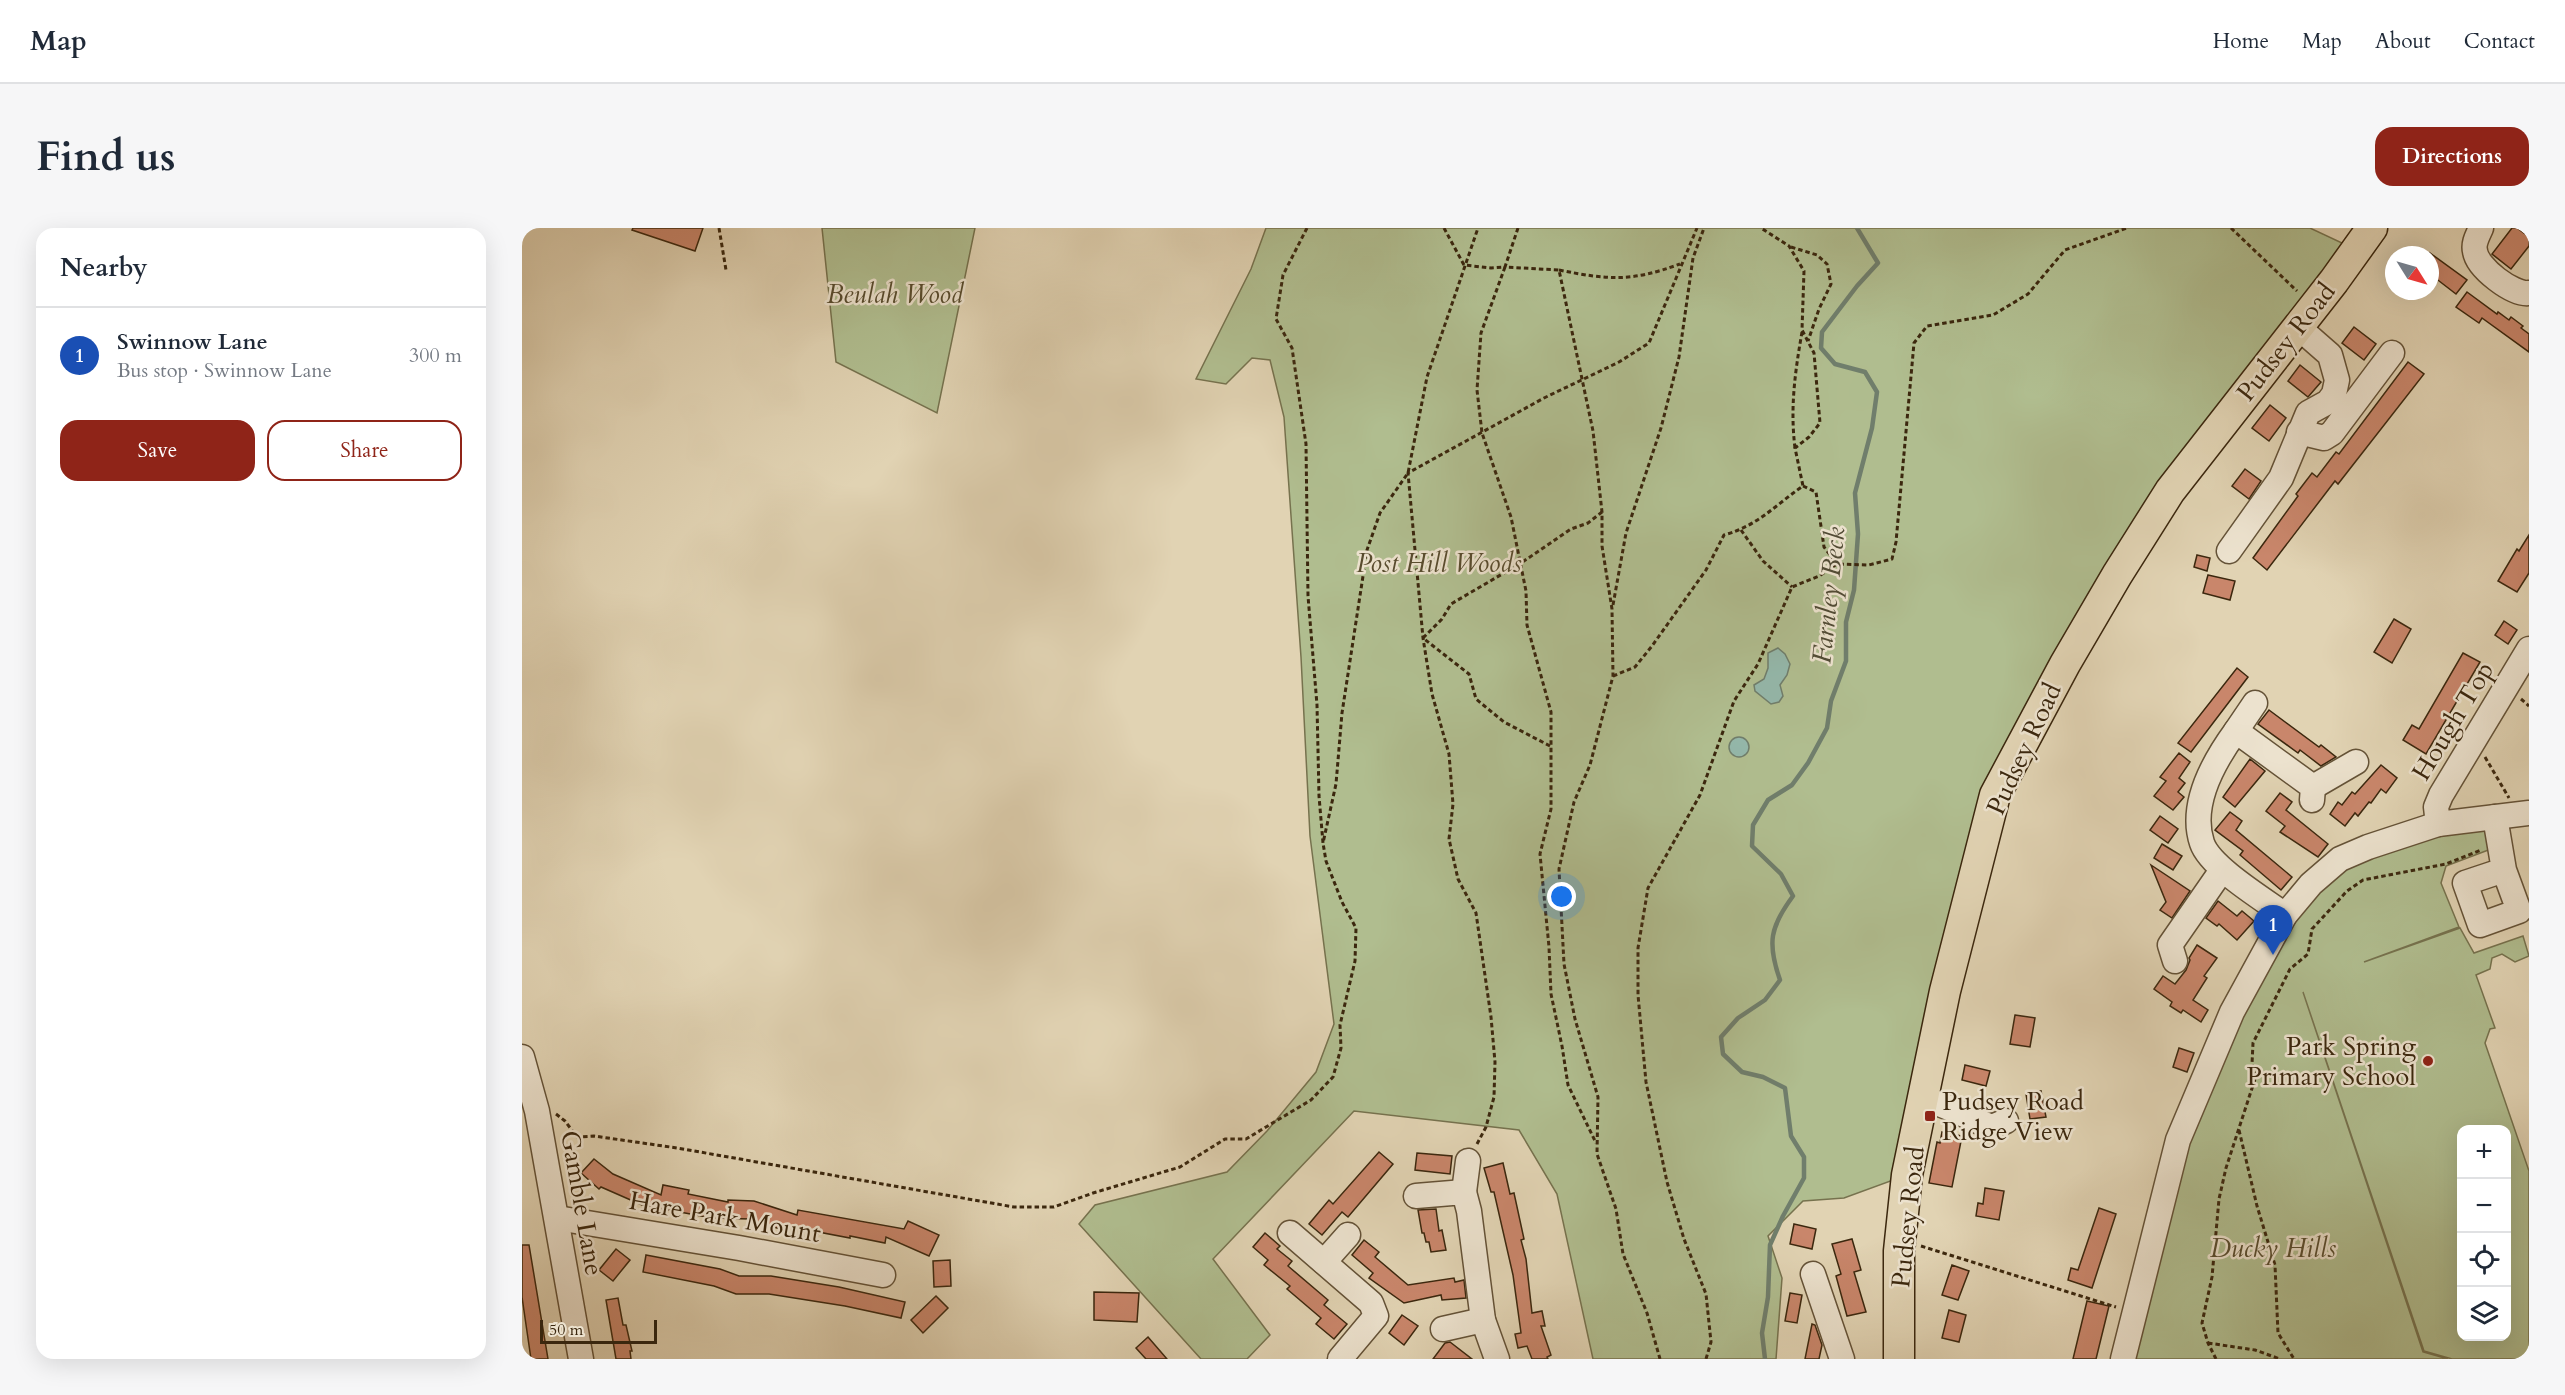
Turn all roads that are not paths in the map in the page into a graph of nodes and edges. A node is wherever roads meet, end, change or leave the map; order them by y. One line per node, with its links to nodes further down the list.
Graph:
1 (2372, 228): 4 (main road, Pudsey Road)
2 (2481, 228): 3 (street)
3 (2528, 294)
4 (2306, 316): 6 (street); 20 (main road, Pudsey Road)
5 (2392, 353): 6 (street)
6 (2299, 432): 7 (street)
7 (2229, 551)
8 (2529, 649): 14 (street, Hough Top)
9 (2255, 703): 10 (street)
10 (2235, 731): 11 (street); 15 (street)
11 (2356, 762)
12 (2527, 814): 13 (street)
13 (2495, 817): 14 (street); 16 (street)
14 (2438, 824): 17 (street)
15 (2222, 870): 17 (street); 18 (street)
16 (2504, 870)
17 (2285, 915): 38 (street)
18 (2175, 961)
19 (522, 1057): 25 (street, Gamble Lane)
20 (1924, 1099): 21 (street); 37 (main road, Pudsey Road)
21 (2006, 1121)
22 (1468, 1161): 23 (street)
23 (1464, 1192): 24 (street); 31 (street)
24 (1416, 1196)
25 (557, 1218): 30 (street, Hare Park Mount); 33 (street, Gamble Lane)
26 (1290, 1233): 28 (street)
27 (1348, 1235): 28 (street)
28 (1324, 1262): 34 (street)
29 (1813, 1274): 36 (street)
30 (883, 1275)
31 (1483, 1320): 32 (street); 35 (street)
32 (1443, 1329)
33 (581, 1359)
34 (1340, 1359)
35 (1497, 1359)
36 (1842, 1359)
37 (1899, 1359)
38 (2123, 1359)

